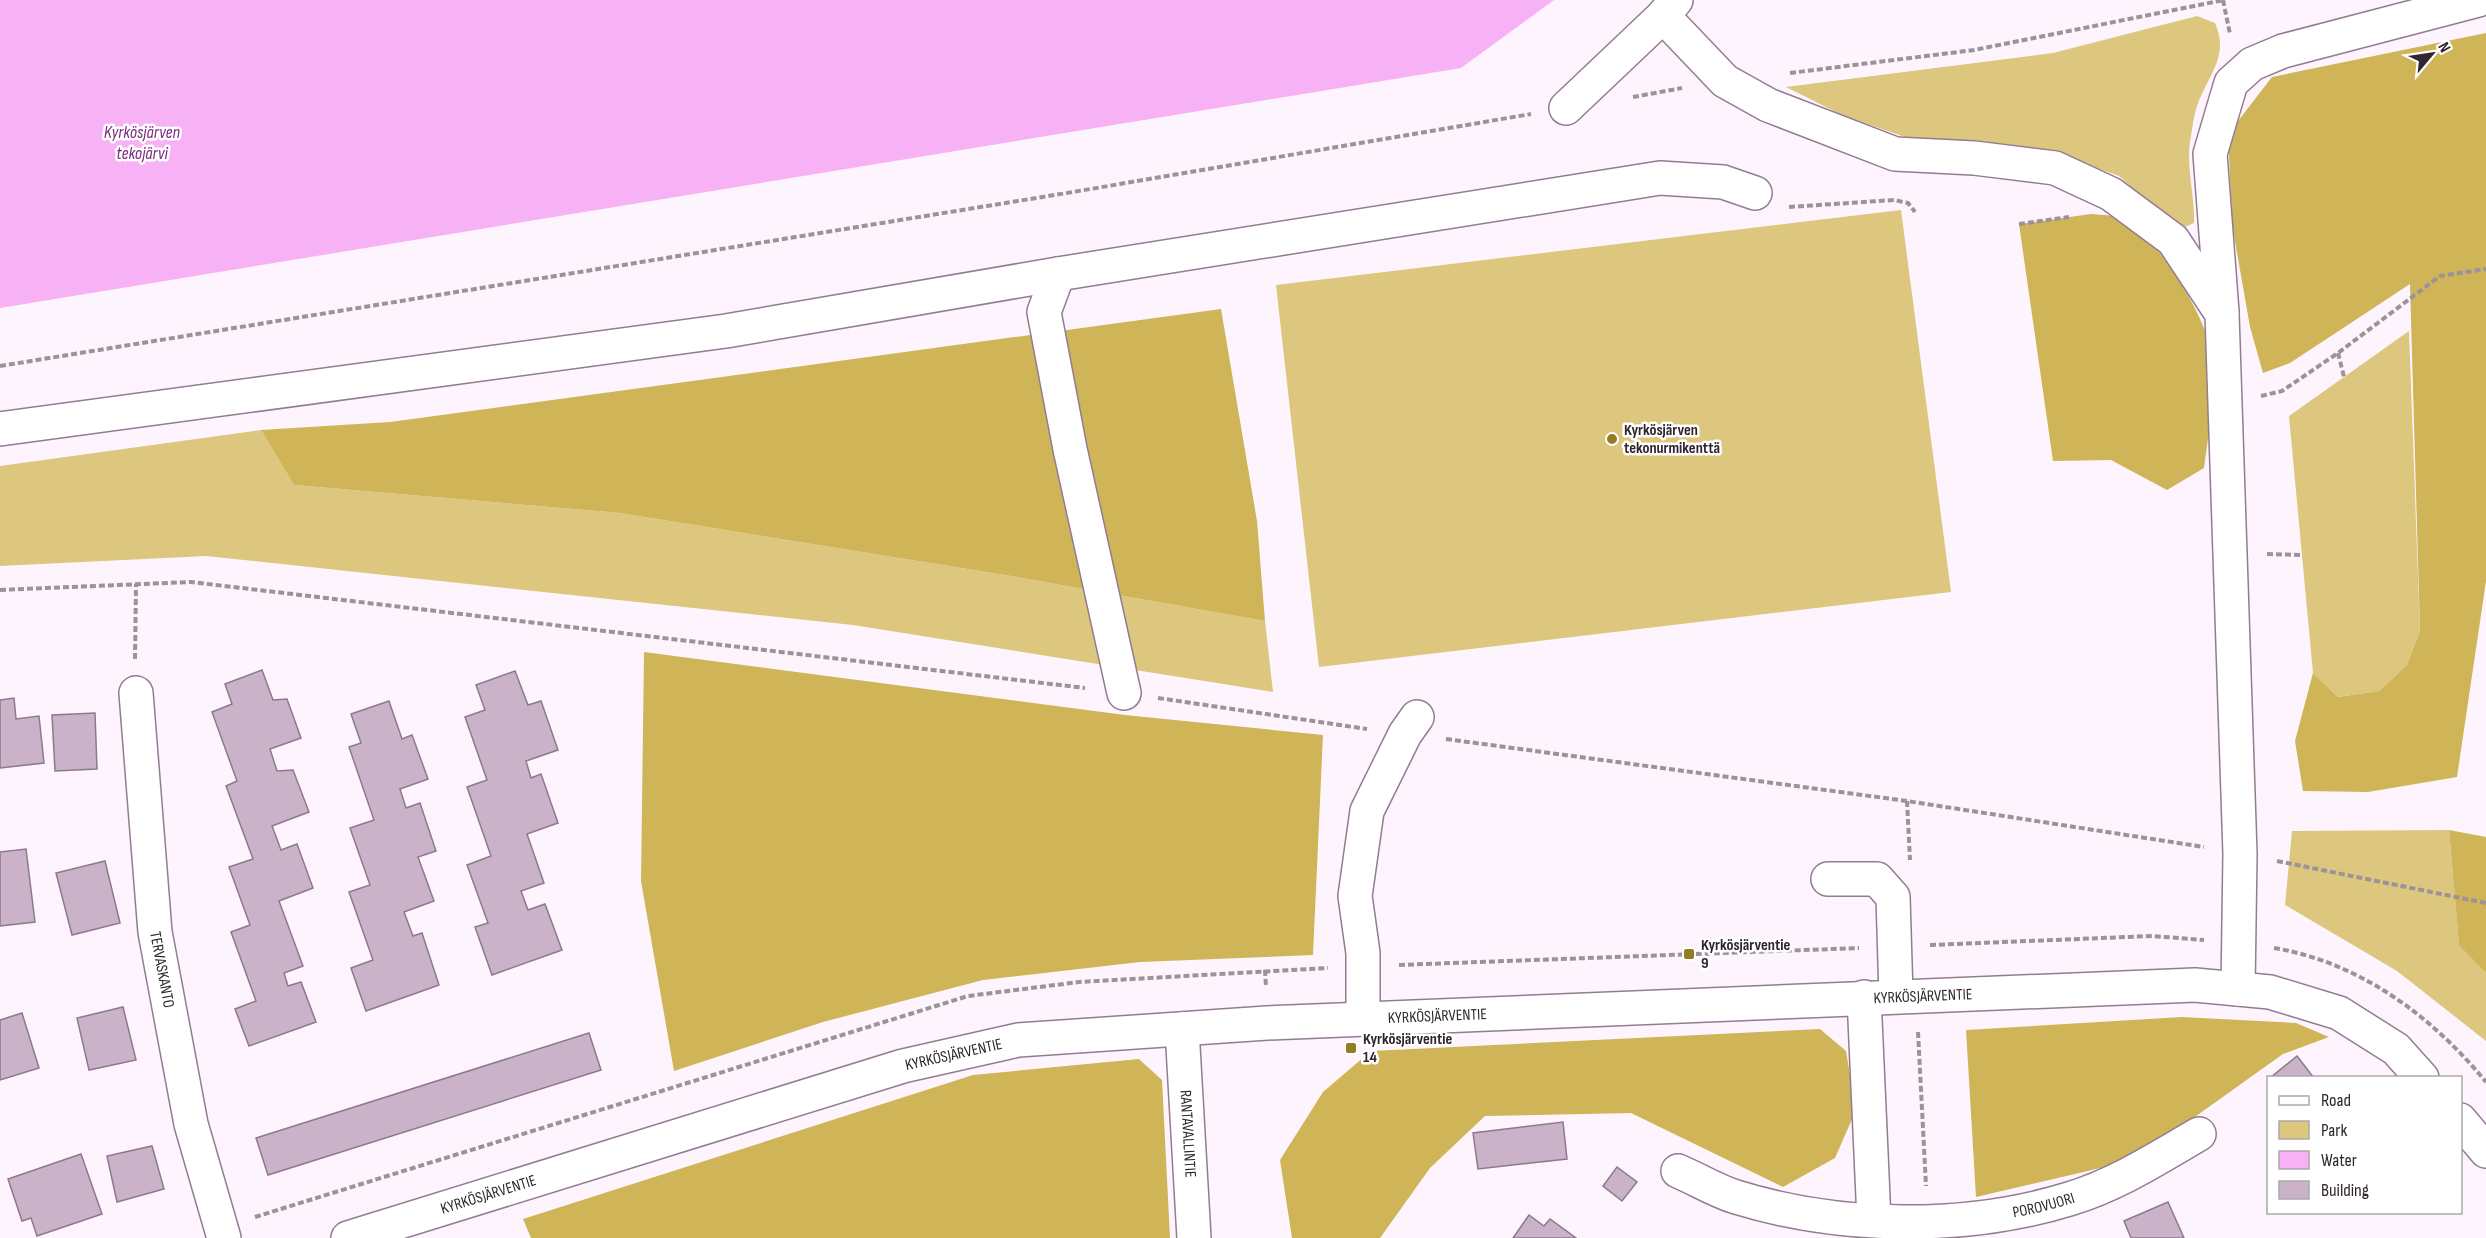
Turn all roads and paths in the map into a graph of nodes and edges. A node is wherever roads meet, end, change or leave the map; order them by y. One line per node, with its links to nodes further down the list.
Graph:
1 (2223, 0): 4 (path)
2 (2478, 0): 12 (street)
3 (1669, 8): 5 (street); 7 (street)
4 (1784, 74)
5 (1725, 81): 6 (path); 12 (street)
6 (1623, 98)
7 (1566, 108): 14 (path)
8 (1755, 193): 9 (path); 11 (street)
9 (1915, 212)
10 (2486, 268): 13 (path)
11 (1058, 274): 17 (street); 20 (street)
12 (2222, 314): 16 (street)
13 (2338, 353): 15 (path); 16 (path)
14 (0, 366)
15 (2344, 377)
16 (2225, 404): 22 (street)
17 (0, 429)
18 (136, 584): 19 (path)
19 (136, 693): 38 (street, TERVASKANTO)
20 (1124, 693)
21 (1417, 717): 29 (street)
22 (2240, 854): 24 (path); 26 (street)
23 (1828, 879): 27 (street)
24 (2486, 903)
25 (1265, 970): 30 (path)
26 (2238, 989): 27 (street, KYRKÖSJÄRVENTIE); 32 (street, KYRKÖSJÄRVENTIE)
27 (1896, 996): 28 (street, KYRKÖSJÄRVENTIE)
28 (1864, 997): 29 (street, KYRKÖSJÄRVENTIE); 37 (street)
29 (1363, 1019): 30 (street, KYRKÖSJÄRVENTIE)
30 (1267, 1023): 31 (street, KYRKÖSJÄRVENTIE)
31 (1182, 1029): 39 (street, KYRKÖSJÄRVENTIE); 40 (street, RANTAVALLINTIE)
32 (2421, 1076)
33 (2462, 1121): 35 (street)
34 (2199, 1134): 37 (street, POROVUORI)
35 (2486, 1151)
36 (1678, 1171): 37 (street, POROVUORI)
37 (1874, 1220)
38 (224, 1238)
39 (348, 1238)
40 (1194, 1238)

